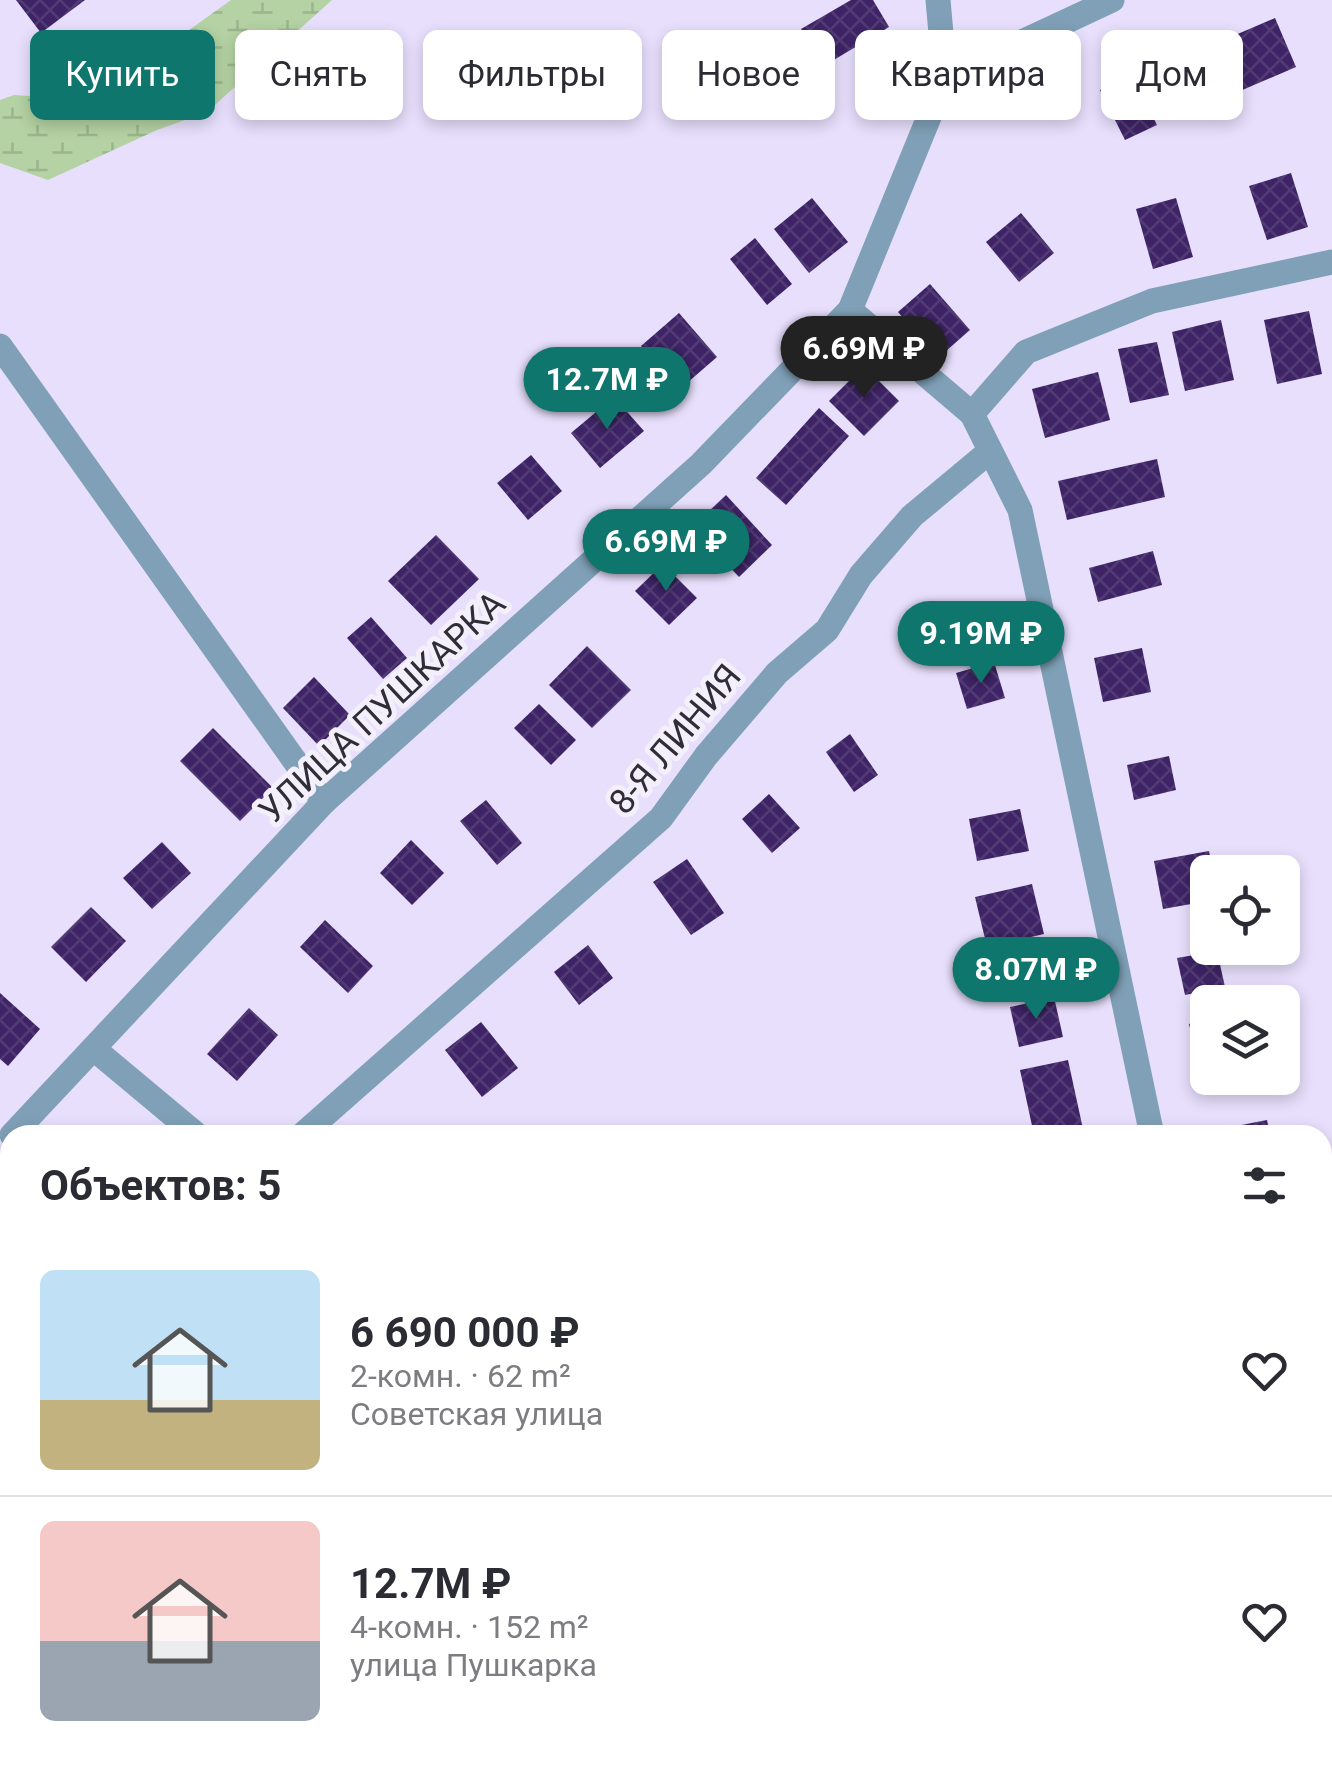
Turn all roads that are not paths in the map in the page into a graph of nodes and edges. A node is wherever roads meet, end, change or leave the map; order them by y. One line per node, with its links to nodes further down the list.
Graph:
1 (938, 0): 3 (street, УЛИЦА ПУШКАРКА)
2 (1112, 0): 4 (street)
3 (941, 30)
4 (1048, 30)
5 (928, 120): 7 (street, УЛИЦА ПУШКАРКА)
6 (1332, 262): 9 (street)
7 (850, 310): 9 (street); 11 (street, УЛИЦА ПУШКАРКА)
8 (0, 346): 11 (street)
9 (972, 414): 10 (street)
10 (990, 451): 15 (street, 8-Я ЛИНИЯ); 16 (street)
11 (324, 802): 12 (street, УЛИЦА ПУШКАРКА)
12 (94, 1049): 13 (street, УЛИЦА ПУШКАРКА); 14 (street)
13 (21, 1125)
14 (186, 1125)
15 (313, 1125)
16 (1150, 1125)

